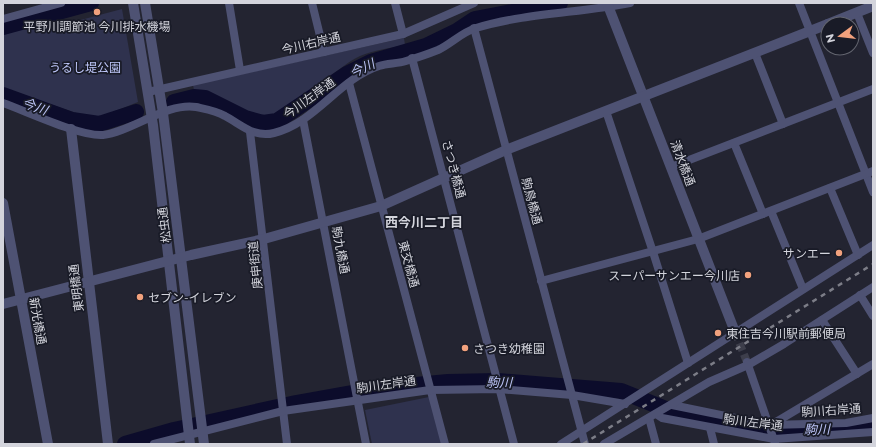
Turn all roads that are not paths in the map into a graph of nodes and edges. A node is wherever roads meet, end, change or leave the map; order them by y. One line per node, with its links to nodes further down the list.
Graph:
1 (61, 3): 14 (street)
2 (134, 3): 27 (street, 松虫通)
3 (145, 3): 26 (street, 松虫通)
4 (229, 3): 23 (street)
5 (312, 3): 19 (street)
6 (395, 3): 18 (street)
7 (630, 3): 10 (street, 今川左岸通)
8 (800, 3): 17 (street)
9 (470, 4): 18 (street, 今川右岸通)
10 (608, 5): 16 (street, 今川左岸通); 28 (street, 清水橋通)
11 (873, 6): 12 (street)
12 (857, 13): 13 (street); 21 (street)
13 (849, 16)
14 (3, 19)
15 (820, 27): 17 (street)
16 (474, 28): 22 (street, 今川左岸通); 39 (street, 駒鳥橋通)
17 (811, 31): 20 (street); 29 (street)
18 (403, 34): 19 (street, 今川右岸通)
19 (324, 52): 23 (street, 今川右岸通)
20 (755, 53): 28 (street); 35 (street)
21 (873, 53)
22 (412, 58): 24 (street, 今川左岸通); 42 (street, さつき橋通)
23 (240, 70): 26 (street, 今川右岸通)
24 (349, 83): 34 (street, 今川左岸通); 46 (street, 東交橋通)
25 (873, 89): 29 (street)
26 (159, 90): 27 (street, 今川右岸通); 32 (street, 松虫通)
27 (148, 92): 33 (street, 松虫通)
28 (643, 96): 31 (street); 40 (street, 清水橋通)
29 (838, 102): 35 (street); 41 (street)
30 (3, 103): 36 (street, 今川左岸通)
31 (606, 111): 39 (street); 53 (street)
32 (163, 113): 33 (street, 今川左岸通); 37 (street, 今川左岸通); 55 (street, 松虫通)
33 (152, 118): 36 (street, 今川左岸通); 56 (street, 松虫通)
34 (303, 120): 37 (street, 今川左岸通); 49 (street, 駒九橋通)
35 (783, 124): 38 (street)
36 (70, 129): 58 (street, 東明橋通)
37 (250, 132): 50 (street, 庚申街道)
38 (734, 143): 40 (street); 48 (street)
39 (506, 150): 42 (street); 57 (street, 駒鳥橋通)
40 (671, 167): 51 (street, 清水橋通)
41 (869, 172): 43 (street); 44 (street)
42 (444, 178): 46 (street); 71 (street, さつき橋通)
43 (830, 188): 47 (street); 54 (street)
44 (873, 192)
45 (3, 203): 62 (street, 新光橋通)
46 (381, 206): 49 (street); 72 (street, 東交橋通)
47 (771, 211): 48 (street); 60 (street)
48 (763, 214): 51 (street)
49 (324, 223): 50 (street); 74 (street, 駒九橋通)
50 (264, 239): 55 (street); 77 (street, 庚申街道)
51 (698, 239): 53 (street); 66 (street, 清水橋通)
52 (873, 245): 54 (street)
53 (653, 252): 57 (street); 67 (street)
54 (858, 255): 60 (street)
55 (180, 258): 56 (street); 82 (street, 松虫通)
56 (168, 261): 58 (street); 86 (street, 松虫通)
57 (541, 281): 73 (street, 駒鳥橋通)
58 (88, 282): 62 (street); 89 (street, 東明橋通)
59 (873, 287): 61 (street)
60 (803, 289): 66 (street)
61 (860, 295): 64 (street); 65 (street)
62 (21, 299): 63 (street); 88 (street, 新光橋通)
63 (3, 304)
64 (873, 316)
65 (822, 320): 68 (street); 70 (street)
66 (735, 332): 67 (street)
67 (688, 363): 75 (street)
68 (747, 363): 76 (street); 80 (street)
69 (873, 364): 70 (street)
70 (857, 374): 80 (street)
71 (499, 389): 72 (street, 駒川左岸通); 73 (street, 駒川左岸通); 95 (street)
72 (430, 390): 74 (street, 駒川左岸通); 94 (street)
73 (571, 393): 75 (street, 駒川左岸通); 83 (street, 駒鳥橋通)
74 (357, 400): 77 (street, 駒川左岸通); 93 (street)
75 (629, 402): 83 (street)
76 (672, 405): 78 (street); 80 (street, 駒川右岸通)
77 (283, 411): 82 (street, 駒川左岸通); 92 (street)
78 (655, 415): 81 (street, 駒川左岸通); 98 (street); 99 (street)
79 (873, 418): 80 (street, 駒川右岸通)
80 (770, 426): 87 (street)
81 (710, 428): 87 (street, 駒川左岸通); 100 (street)
82 (202, 431): 86 (street, 駒川左岸通); 91 (street, 松虫通)
83 (581, 431): 96 (street); 97 (street, 駒鳥橋通)
84 (873, 432): 85 (street, 駒川左岸通)
85 (848, 435): 87 (street, 駒川左岸通); 101 (street)
86 (190, 437): 90 (street, 駒川左岸通)
87 (774, 440)
88 (48, 444)
89 (108, 444)
90 (154, 444)
91 (204, 444)
92 (287, 444)
93 (366, 444)
94 (445, 444)
95 (514, 444)
96 (561, 444)
97 (584, 444)
98 (604, 444)
99 (656, 444)
100 (714, 444)
101 (851, 444)

